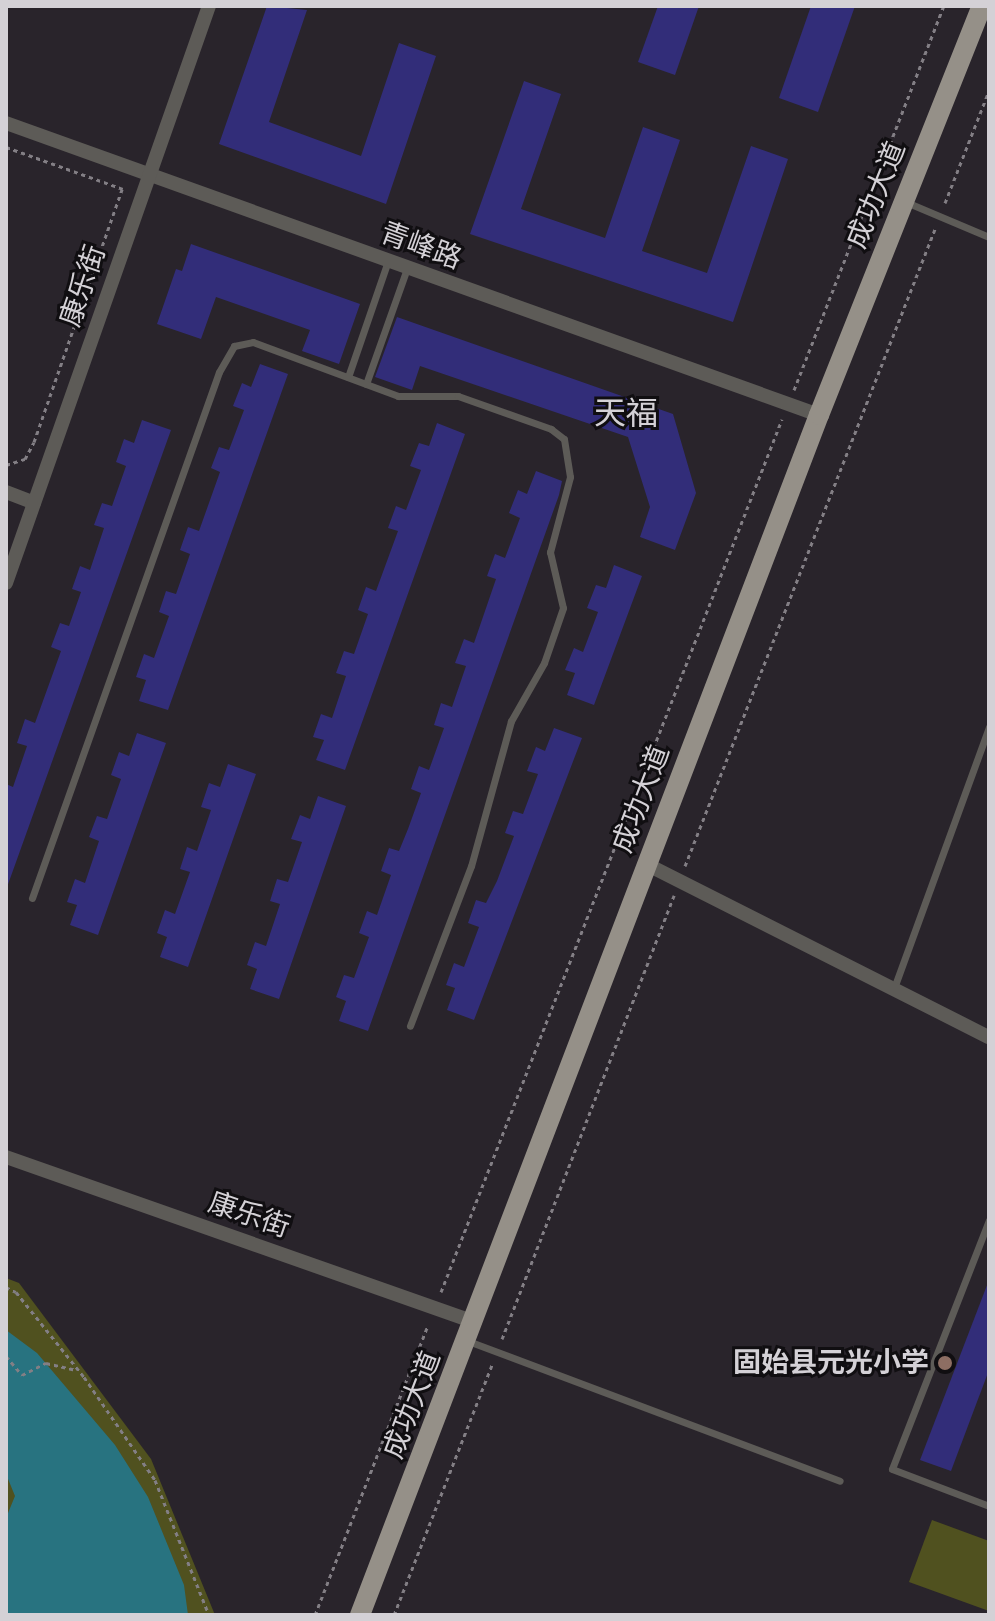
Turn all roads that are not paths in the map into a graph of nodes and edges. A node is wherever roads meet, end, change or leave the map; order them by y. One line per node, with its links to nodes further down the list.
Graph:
1 (209, 6): 4 (street, 康乐街)
2 (982, 6): 5 (main road, 成功大道)
3 (6, 123): 4 (street, 青峰路)
4 (149, 176): 7 (street, 青峰路); 13 (street, 康乐街)
5 (904, 201): 6 (lane); 11 (main road, 成功大道)
6 (989, 237)
7 (388, 261): 8 (street, 青峰路); 9 (lane)
8 (407, 268): 10 (lane); 11 (street, 青峰路)
9 (348, 377): 10 (lane); 17 (lane)
10 (366, 384): 19 (lane)
11 (819, 415): 16 (main road, 成功大道)
12 (6, 492): 13 (street)
13 (34, 503): 14 (street, 康乐街)
14 (6, 583)
15 (989, 727): 18 (lane)
16 (646, 864): 18 (street); 23 (main road, 成功大道)
17 (32, 898)
18 (894, 989): 20 (street)
19 (410, 1026)
20 (989, 1037)
21 (6, 1157): 23 (street, 康乐街)
22 (989, 1220): 25 (lane)
23 (471, 1332): 24 (lane); 26 (main road, 成功大道)
24 (840, 1481)
25 (989, 1506)
26 (360, 1615)

